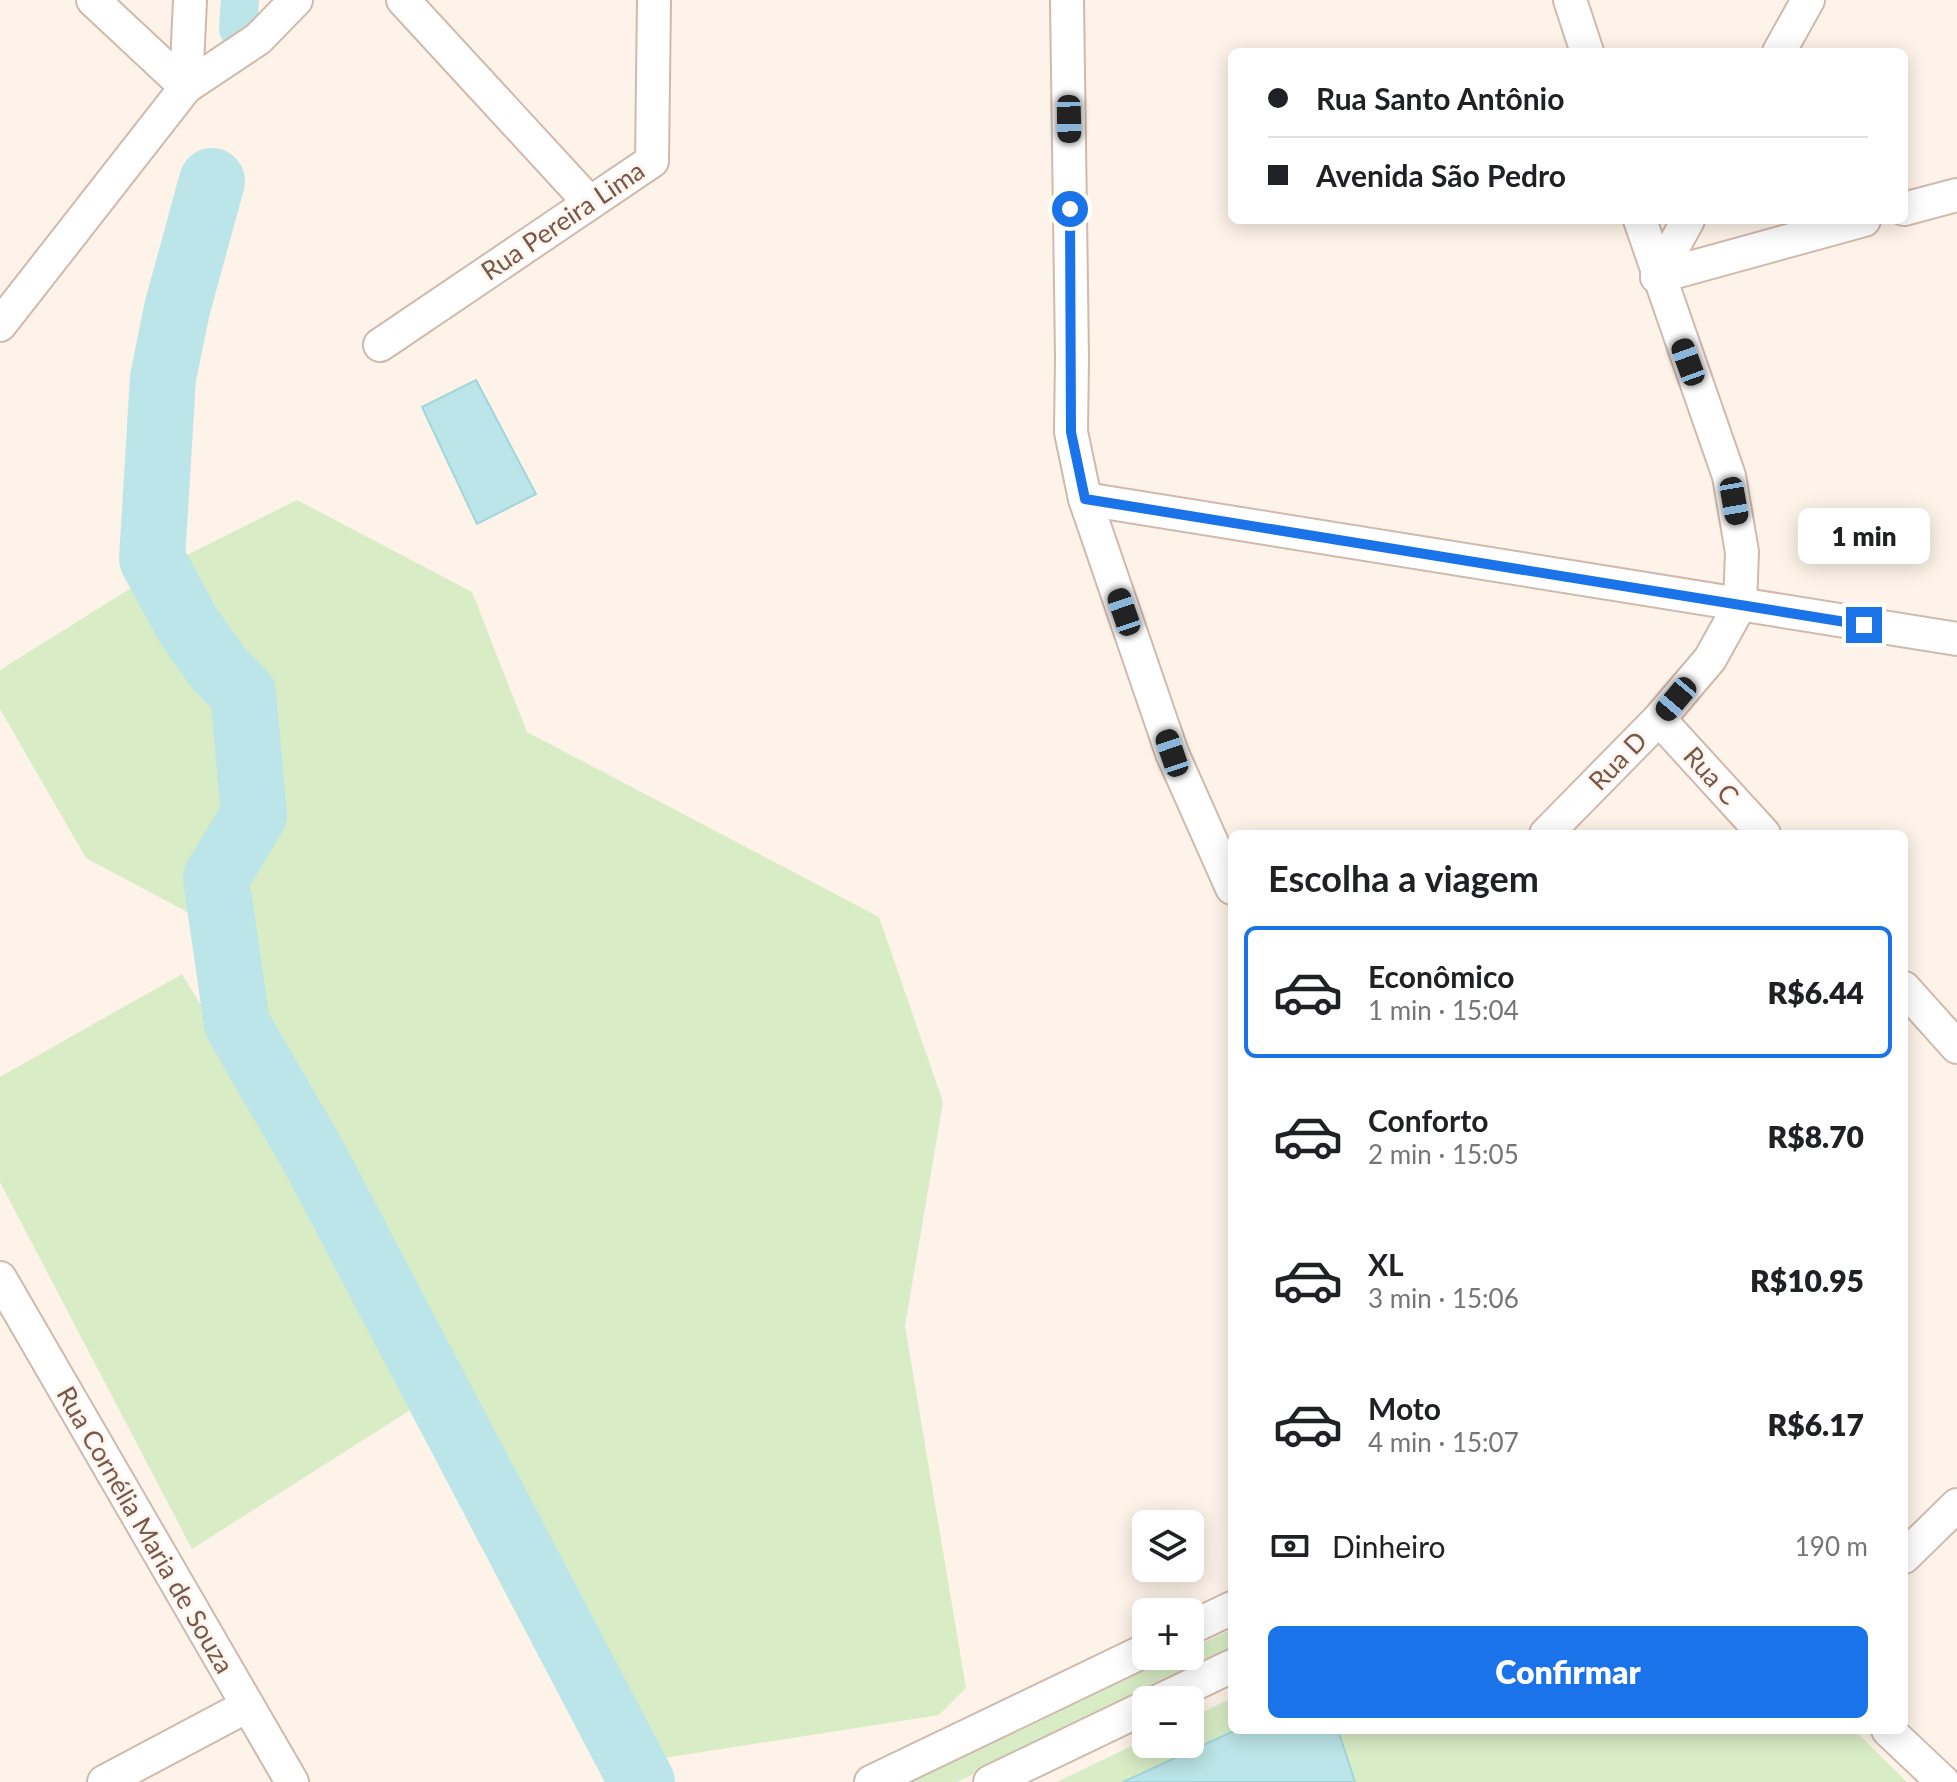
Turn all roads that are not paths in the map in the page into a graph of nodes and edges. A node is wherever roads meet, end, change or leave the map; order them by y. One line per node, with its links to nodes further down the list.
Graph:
1 (93, 0): 11 (street)
2 (190, 0): 11 (street)
3 (296, 0): 11 (street)
4 (403, 0): 13 (street)
5 (654, 0): 13 (street, Rua Pereira Lima)
6 (1067, 0): 21 (street)
7 (1570, 0): 9 (street)
8 (1808, 0): 10 (street)
9 (1586, 48)
10 (1781, 48)
11 (186, 87): 19 (street)
12 (1957, 195): 14 (street)
13 (590, 203): 20 (street, Rua Pereira Lima)
14 (1908, 208)
15 (1641, 224): 18 (street)
16 (1686, 224): 18 (street)
17 (1849, 224): 18 (street)
18 (1657, 277): 22 (street)
19 (0, 325)
20 (380, 345)
21 (1085, 499): 22 (street); 27 (street)
22 (1740, 605): 23 (street); 24 (street, Rua D)
23 (1957, 639)
24 (1659, 719): 25 (street, Rua D); 26 (street, Rua C)
25 (1550, 830)
26 (1760, 830)
27 (1228, 879)
28 (1908, 992): 29 (street)
29 (1957, 1047)
30 (0, 1278): 38 (street, Rua Cornélia Maria de Souza)
31 (1957, 1505): 32 (street)
32 (1908, 1553)
33 (1228, 1610): 34 (street)
34 (1204, 1621)
35 (1132, 1657): 43 (street)
36 (1228, 1668): 37 (street)
37 (1190, 1686)
38 (247, 1706): 41 (street); 42 (street, Rua Cornélia Maria de Souza)
39 (1132, 1714): 44 (street)
40 (1892, 1734): 45 (street)
41 (104, 1782)
42 (292, 1782)
43 (871, 1782)
44 (990, 1782)
45 (1943, 1782)

